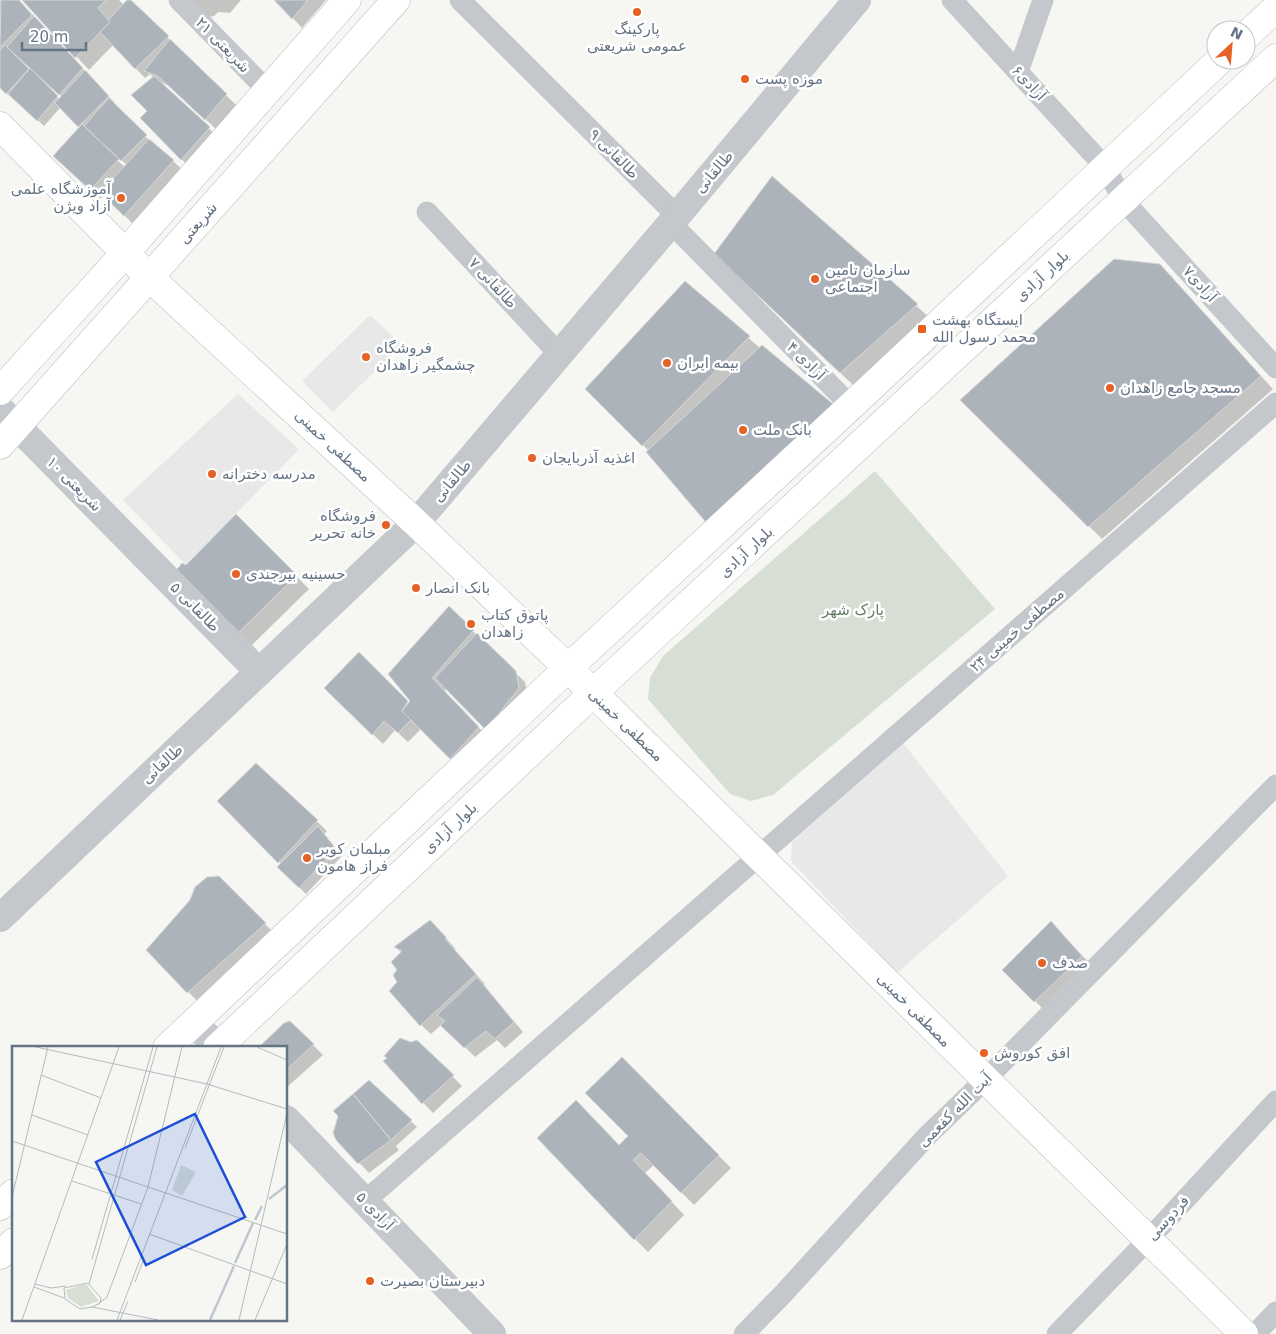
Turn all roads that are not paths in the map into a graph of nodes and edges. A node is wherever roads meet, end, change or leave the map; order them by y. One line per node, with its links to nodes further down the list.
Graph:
1 (179, 0): 13 (street, شریعتی ۲۱)
2 (347, 0): 13 (main road)
3 (396, 0): 20 (main road, شریعتی)
4 (460, 0): 18 (street, طالقانی ۹)
5 (857, 0): 18 (street, طالقانی)
6 (952, 0): 12 (street, آزادی۶)
7 (1043, 0): 12 (street)
8 (1276, 8): 9 (main road)
9 (1256, 27)
10 (1276, 58): 16 (main road, بلوار آزادی)
11 (1209, 70): 15 (main road)
12 (1018, 72): 15 (street, آزادی۶)
13 (266, 90): 19 (main road)
14 (0, 126): 19 (main road, مصطفی خمینی)
15 (1105, 167): 16 (street, آزادی۶); 26 (main road)
16 (1123, 200): 23 (street, آزادی۷); 32 (main road, بلوار آزادی)
17 (426, 212): 22 (street, طالقانی ۷)
18 (674, 220): 21 (street, طالقانی ۹); 22 (street, طالقانی)
19 (126, 252): 20 (main road, مصطفی خمینی); 24 (main road)
20 (150, 278): 27 (main road, شریعتی); 28 (main road, مصطفی خمینی)
21 (761, 315): 26 (street, آزادی ۴)
22 (559, 354): 28 (street, طالقانی)
23 (1276, 368)
24 (0, 391)
25 (1276, 404): 34 (street, مصطفی خمینی ۲۴)
26 (851, 406): 30 (main road)
27 (6, 427): 29 (street, شریعتی ۱۰)
28 (416, 523): 30 (main road, مصطفی خمینی); 31 (street, طالقانی)
29 (131, 542): 31 (street, طالقانی ۵)
30 (568, 668): 32 (main road, مصطفی خمینی); 36 (main road)
31 (259, 672): 35 (street, طالقانی)
32 (593, 693): 34 (main road, مصطفی خمینی); 39 (main road, بلوار آزادی)
33 (1276, 785): 40 (street, آیت الله کفعمی)
34 (759, 856): 40 (main road, مصطفی خمینی); 44 (street, مصطفی خمینی ۲۴)
35 (0, 918)
36 (194, 1022): 37 (main road); 38 (street)
37 (169, 1046)
38 (216, 1046)
39 (220, 1046)
40 (985, 1080): 46 (main road, مصطفی خمینی); 51 (street, آیت الله کفعمی)
41 (1276, 1101): 46 (street, فردوسی)
42 (288, 1121): 44 (street, آزادی ۵)
43 (12, 1195): 45 (main road)
44 (365, 1200): 50 (street, آزادی ۵)
45 (0, 1206)
46 (1148, 1240): 52 (street, فردوسی); 53 (main road, مصطفی خمینی)
47 (12, 1244): 48 (main road)
48 (0, 1255)
49 (1276, 1312): 54 (street)
50 (492, 1334)
51 (744, 1334)
52 (1057, 1334)
53 (1244, 1334)
54 (1255, 1334)

